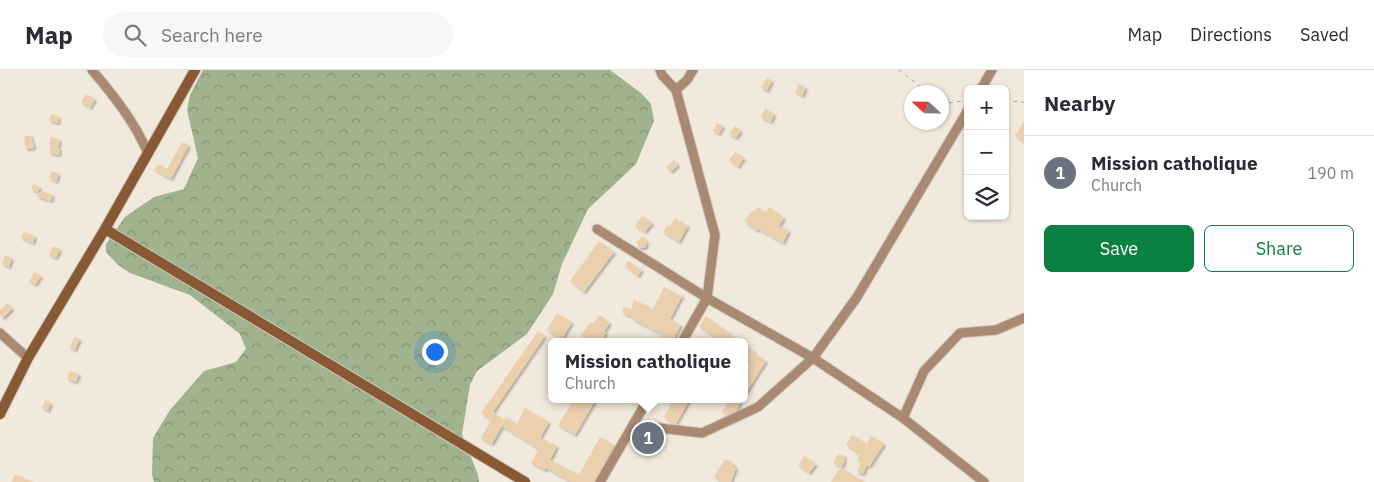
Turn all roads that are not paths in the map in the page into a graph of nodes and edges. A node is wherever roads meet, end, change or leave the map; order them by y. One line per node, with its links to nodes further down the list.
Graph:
1 (92, 70): 9 (street)
2 (195, 70): 9 (street)
3 (660, 70): 7 (street)
4 (693, 70): 7 (street)
5 (992, 70): 6 (street)
6 (983, 85)
7 (676, 90): 12 (street)
8 (964, 117): 17 (street)
9 (148, 153): 10 (street)
10 (104, 229): 16 (street); 22 (street)
11 (597, 229): 12 (street)
12 (707, 298): 15 (street); 17 (street)
13 (1024, 318): 20 (street)
14 (0, 333): 16 (street)
15 (684, 338)
16 (28, 358): 19 (street)
17 (813, 358): 20 (street); 21 (street)
18 (646, 403): 21 (street)
19 (0, 414)
20 (903, 418): 24 (street)
21 (634, 425): 23 (street)
22 (525, 482)
23 (600, 482)
24 (984, 482)

